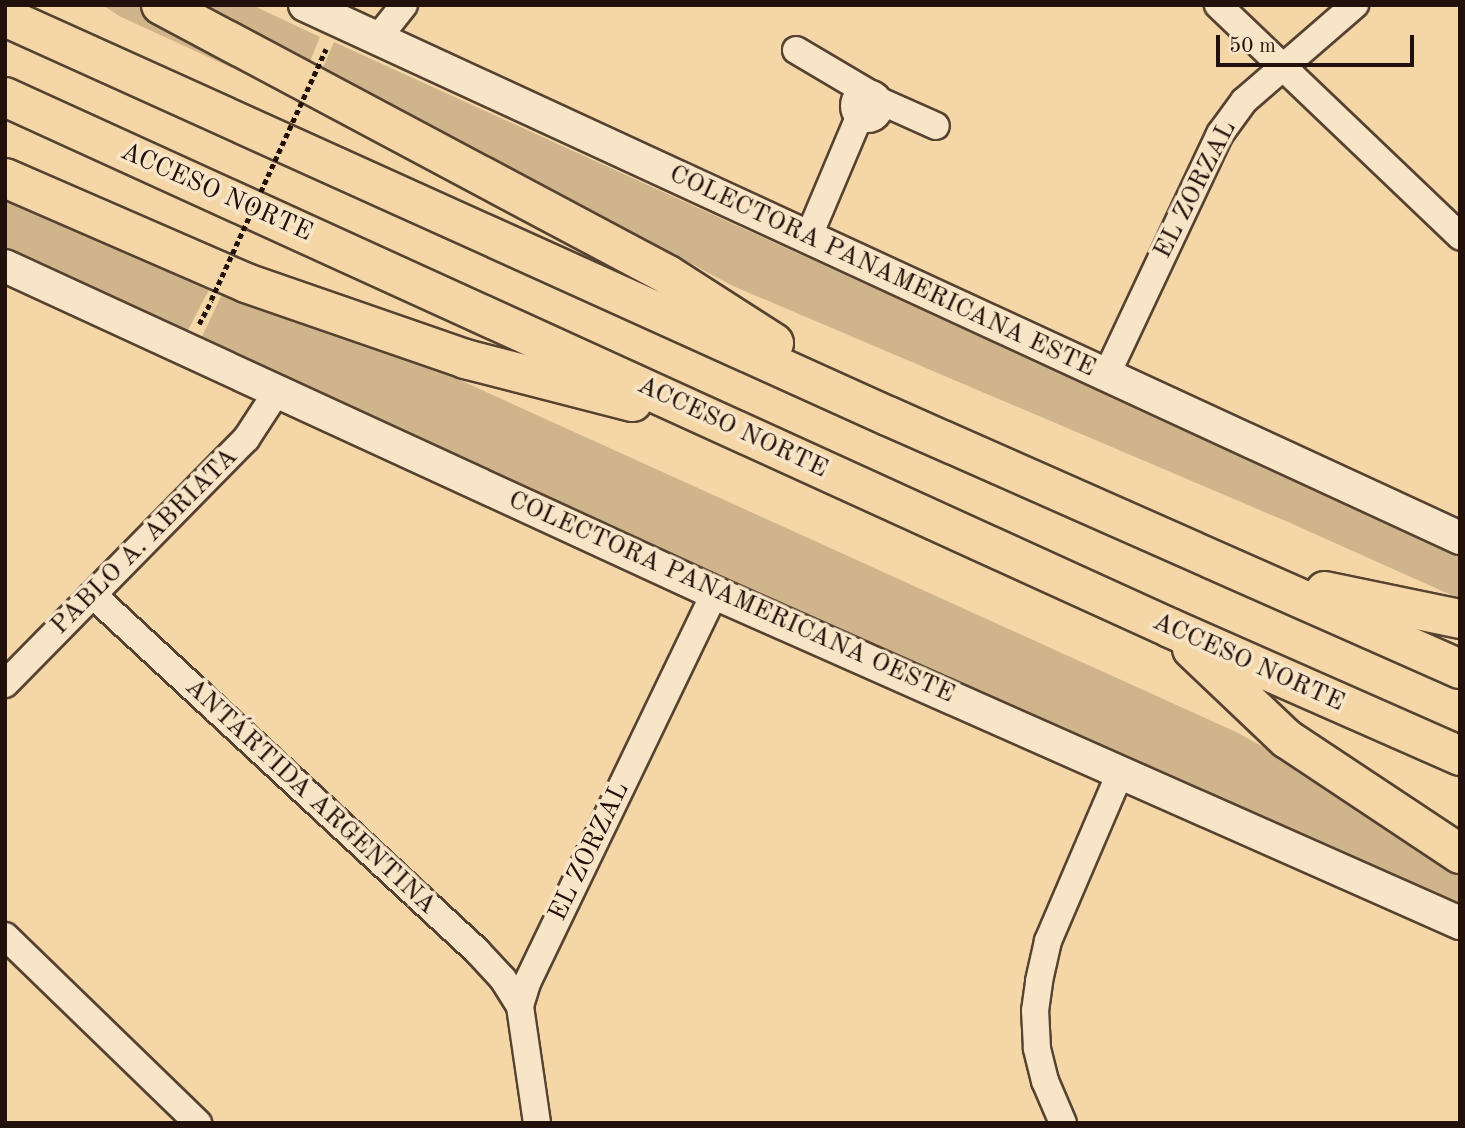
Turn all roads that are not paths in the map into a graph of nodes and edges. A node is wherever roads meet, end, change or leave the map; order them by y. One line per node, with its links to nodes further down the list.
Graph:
1 (161, 5): 19 (highway)
2 (305, 5): 7 (street, COLECTORA PANAMERICANA ESTE)
3 (404, 5): 7 (street)
4 (1218, 5): 9 (street)
5 (1355, 5): 9 (street, EL ZORZAL)
6 (5, 17): 19 (highway)
7 (377, 39): 15 (street, COLECTORA PANAMERICANA ESTE)
8 (796, 50): 11 (street)
9 (1283, 68): 14 (street); 17 (street, EL ZORZAL)
10 (5, 97): 20 (highway, ACCESO NORTE)
11 (869, 104): 12 (street); 15 (street)
12 (936, 126)
13 (5, 178): 20 (highway)
14 (1460, 236)
15 (808, 238): 17 (street, COLECTORA PANAMERICANA ESTE)
16 (5, 266): 18 (street, COLECTORA PANAMERICANA OESTE)
17 (1106, 376): 21 (street, COLECTORA PANAMERICANA ESTE)
18 (276, 393): 23 (street, COLECTORA PANAMERICANA OESTE); 24 (street, PABLO A. ABRIATA)
19 (888, 416): 22 (highway)
20 (734, 428): 26 (highway, ACCESO NORTE)
21 (1460, 538)
22 (1249, 575): 25 (highway); 27 (highway)
23 (715, 593): 30 (street, COLECTORA PANAMERICANA OESTE); 34 (street, EL ZORZAL)
24 (93, 595): 28 (street, PABLO A. ABRIATA); 34 (street, ANTÁRTIDA ARGENTINA)
25 (1460, 619)
26 (1170, 628): 29 (highway, ACCESO NORTE); 31 (highway)
27 (1460, 669)
28 (5, 684)
29 (1460, 756)
30 (1121, 771): 32 (street, COLECTORA PANAMERICANA OESTE); 37 (street)
31 (1460, 854)
32 (1460, 923)
33 (5, 936): 35 (street)
34 (520, 1006): 36 (street, EL ZORZAL)
35 (198, 1123)
36 (537, 1123)
37 (1063, 1123)

